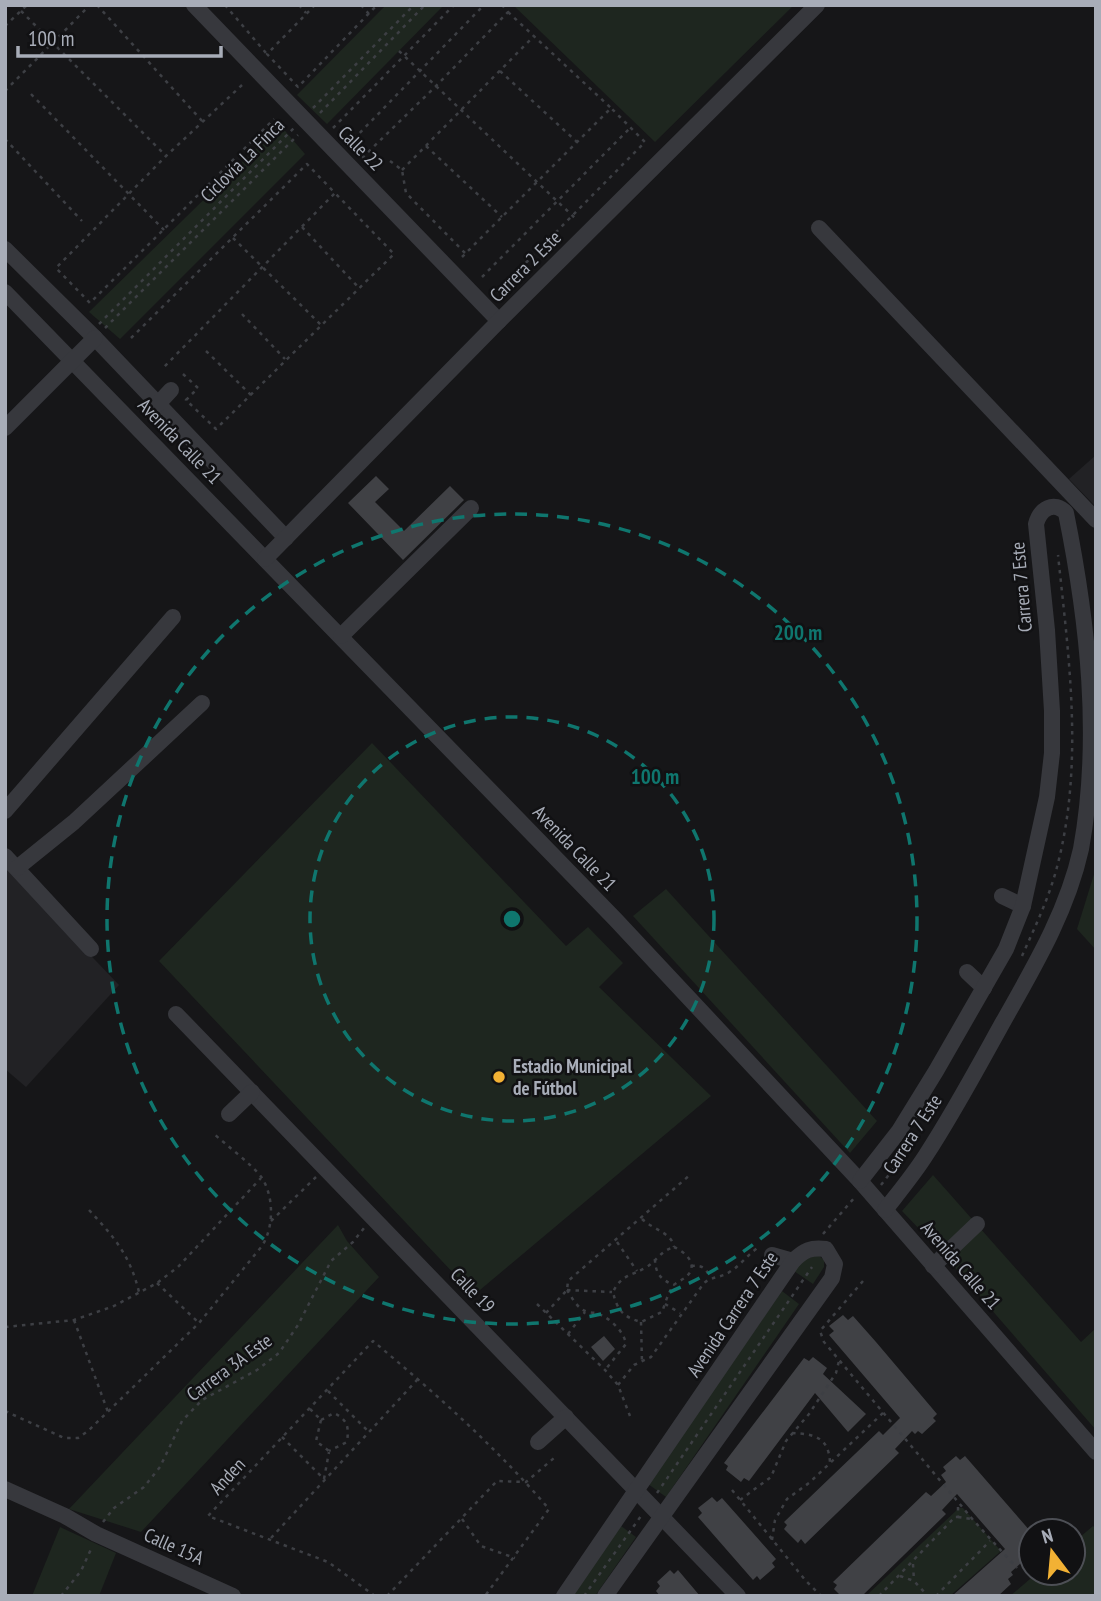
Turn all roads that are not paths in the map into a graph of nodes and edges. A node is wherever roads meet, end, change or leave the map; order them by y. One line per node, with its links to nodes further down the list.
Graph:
1 (194, 5): 6 (street, Calle 22)
2 (817, 5): 6 (street, Carrera 2 Este)
3 (819, 228): 13 (street)
4 (5, 249): 7 (street, Avenida Calle 21)
5 (5, 292): 8 (street, Avenida Calle 21)
6 (499, 321): 14 (street, Carrera 2 Este)
7 (92, 335): 8 (street); 10 (street, Avenida Calle 21)
8 (73, 361): 11 (street); 15 (street, Avenida Calle 21)
9 (171, 390): 10 (street)
10 (158, 404): 14 (street, Avenida Calle 21)
11 (5, 428)
12 (471, 508): 17 (street)
13 (1096, 520)
14 (286, 538): 15 (street, Carrera 2 Este)
15 (265, 559): 17 (street, Avenida Calle 21)
16 (173, 617): 19 (street)
17 (341, 636): 30 (street, Avenida Calle 21)
18 (202, 703): 21 (street)
19 (5, 811)
20 (5, 856): 21 (street)
21 (17, 868): 24 (street)
22 (1002, 896): 23 (street)
23 (1023, 905): 26 (street, Carrera 7 Este); 31 (street, Carrera 7 Este)
24 (91, 948)
25 (967, 972): 26 (street)
26 (984, 988): 30 (street, Carrera 7 Este)
27 (176, 1014): 28 (street, Calle 19)
28 (252, 1092): 29 (street); 36 (street, Calle 19)
29 (229, 1114)
30 (862, 1184): 31 (street, Avenida Calle 21)
31 (885, 1210): 35 (street, Avenida Calle 21)
32 (976, 1224): 35 (street)
33 (765, 1251): 34 (street)
34 (793, 1261): 40 (street, Avenida Carrera 7 Este); 41 (street, Avenida Carrera 7 Este)
35 (933, 1266): 38 (street, Avenida Calle 21)
36 (566, 1417): 37 (street); 40 (street, Calle 19)
37 (538, 1442)
38 (1096, 1452)
39 (5, 1489): 42 (street, Calle 15A)
40 (637, 1491): 41 (street, Calle 19); 43 (street, Avenida Carrera 7 Este)
41 (662, 1516): 44 (street); 45 (street, Calle 19)
42 (233, 1596)
43 (564, 1596)
44 (606, 1596)
45 (738, 1596)

